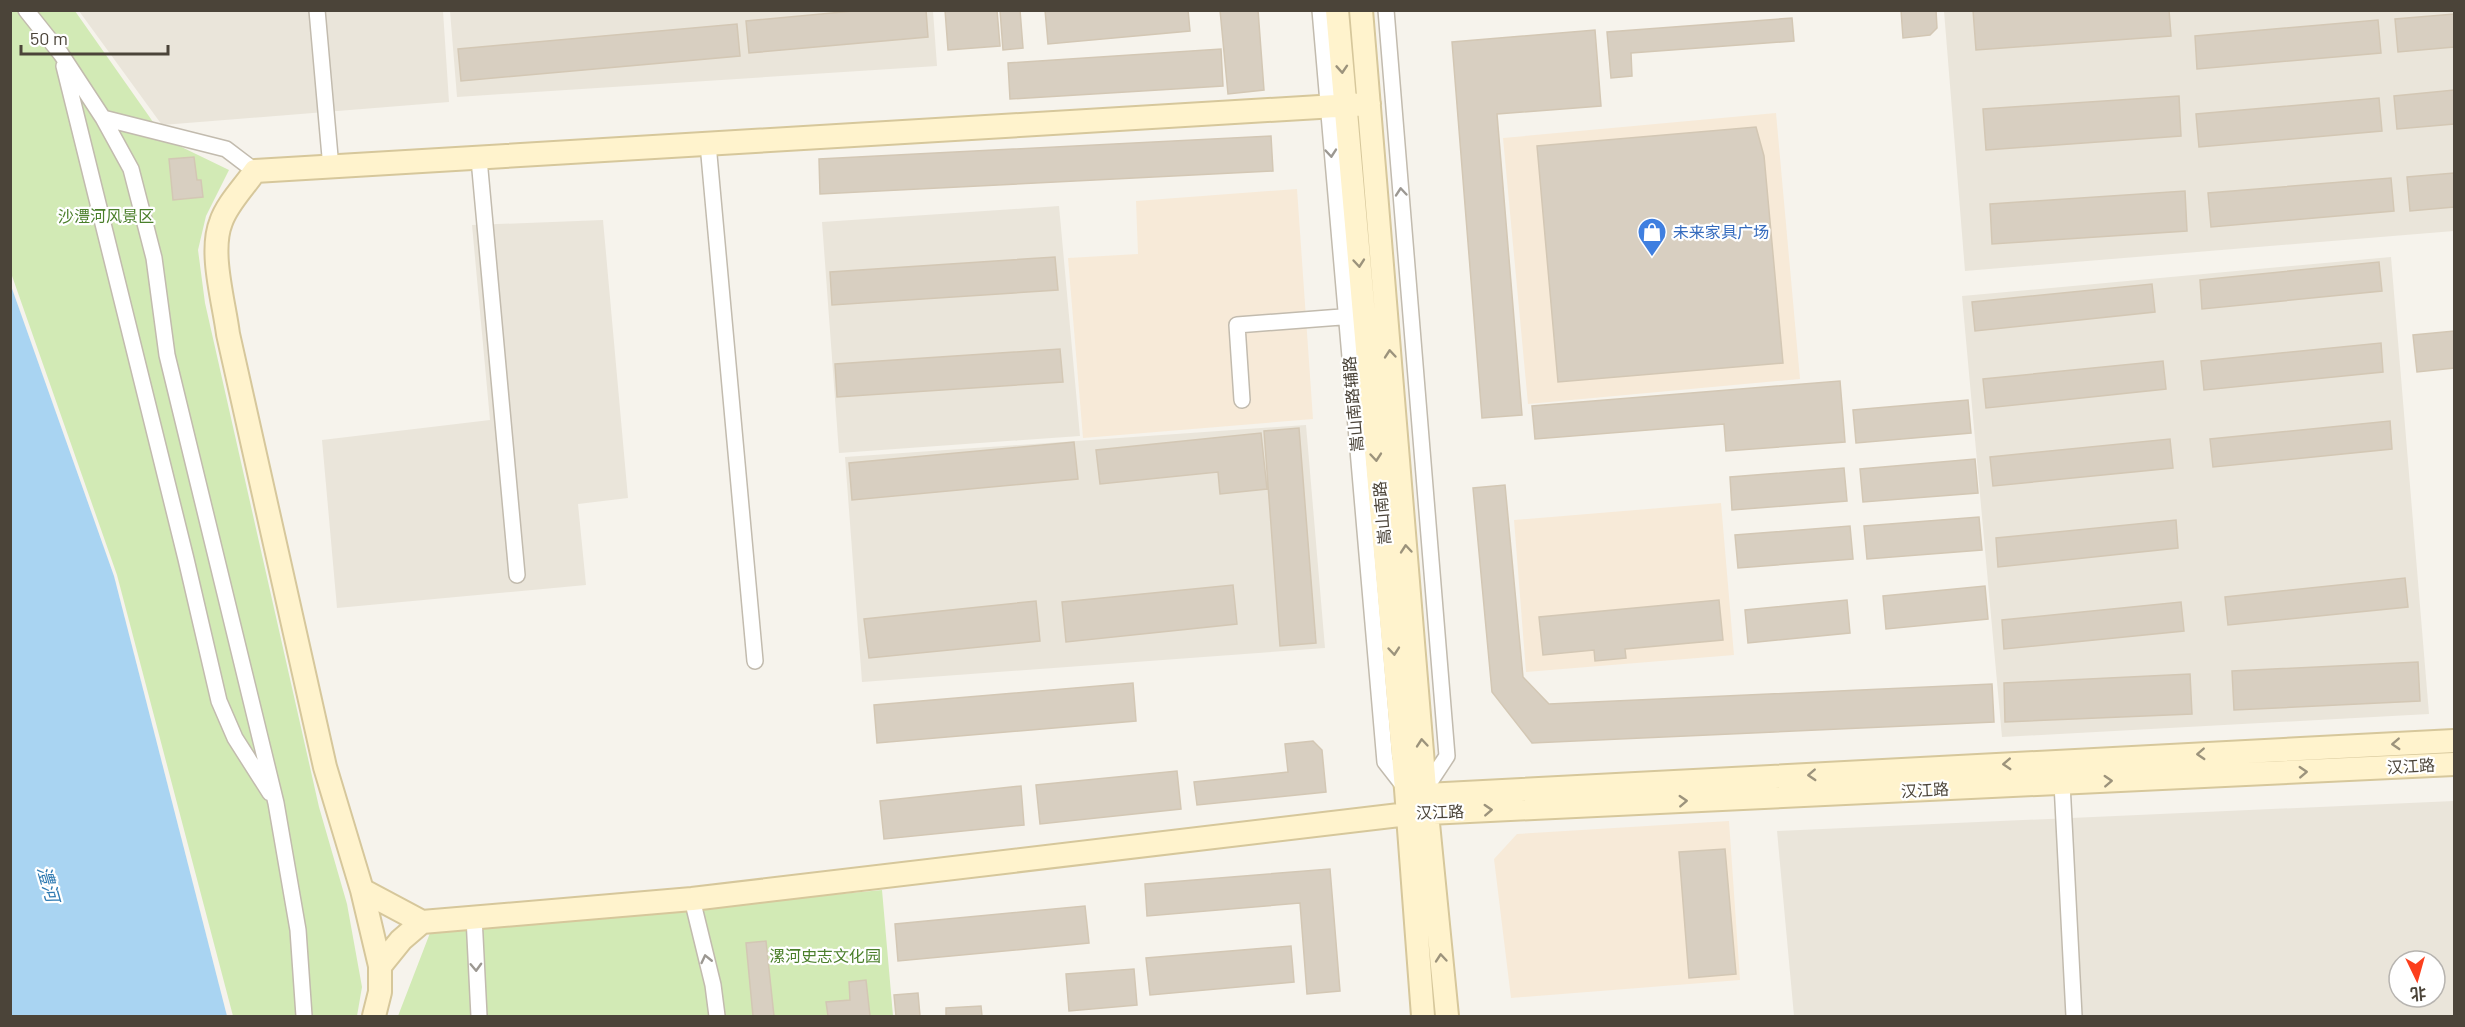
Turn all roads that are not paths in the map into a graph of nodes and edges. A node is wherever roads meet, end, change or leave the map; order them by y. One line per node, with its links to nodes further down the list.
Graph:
1 (26, 10): 8 (street)
2 (317, 10): 14 (street)
3 (1320, 10): 10 (street)
4 (1337, 10): 10 (street, 嵩山南路, one-way to 10)
5 (1361, 10): 7 (street, 嵩山南路)
6 (1386, 12): 7 (street); 24 (street, one-way to 6)
7 (1364, 42): 9 (street, 嵩山南路)
8 (61, 54): 11 (street); 25 (street)
9 (1369, 104): 10 (street); 16 (street, 嵩山南路)
10 (1336, 106): 12 (street); 17 (street, 嵩山南路, one-way to 17)
11 (103, 118): 15 (street); 25 (street)
12 (708, 144): 13 (street); 20 (street)
13 (479, 159): 14 (street); 19 (street)
14 (331, 168): 15 (street)
15 (255, 171): 26 (street)
16 (1386, 313): 17 (street); 24 (street, 嵩山南路, one-way to 16)
17 (1355, 316): 18 (street); 24 (street, 嵩山南路, one-way to 24)
18 (1242, 400)
19 (517, 575)
20 (755, 661)
21 (2454, 741): 24 (street, 汉江路, one-way to 24)
22 (2454, 764): 23 (street, 汉江路, one-way to 22)
23 (2062, 783): 24 (street, 汉江路, one-way to 23); 37 (street)
24 (1419, 800): 27 (street); 35 (street, 嵩山南路); 36 (street, 嵩山南路, one-way to 24)
25 (276, 803): 31 (street)
26 (362, 890): 29 (street); 30 (street)
27 (692, 899): 28 (street); 34 (street, one-way to 27)
28 (474, 917): 29 (street); 33 (street, one-way to 33)
29 (422, 922): 30 (street)
30 (380, 966): 32 (street)
31 (304, 1017)
32 (374, 1017)
33 (479, 1017)
34 (717, 1017)
35 (1424, 1017)
36 (1447, 1017)
37 (2074, 1017)

